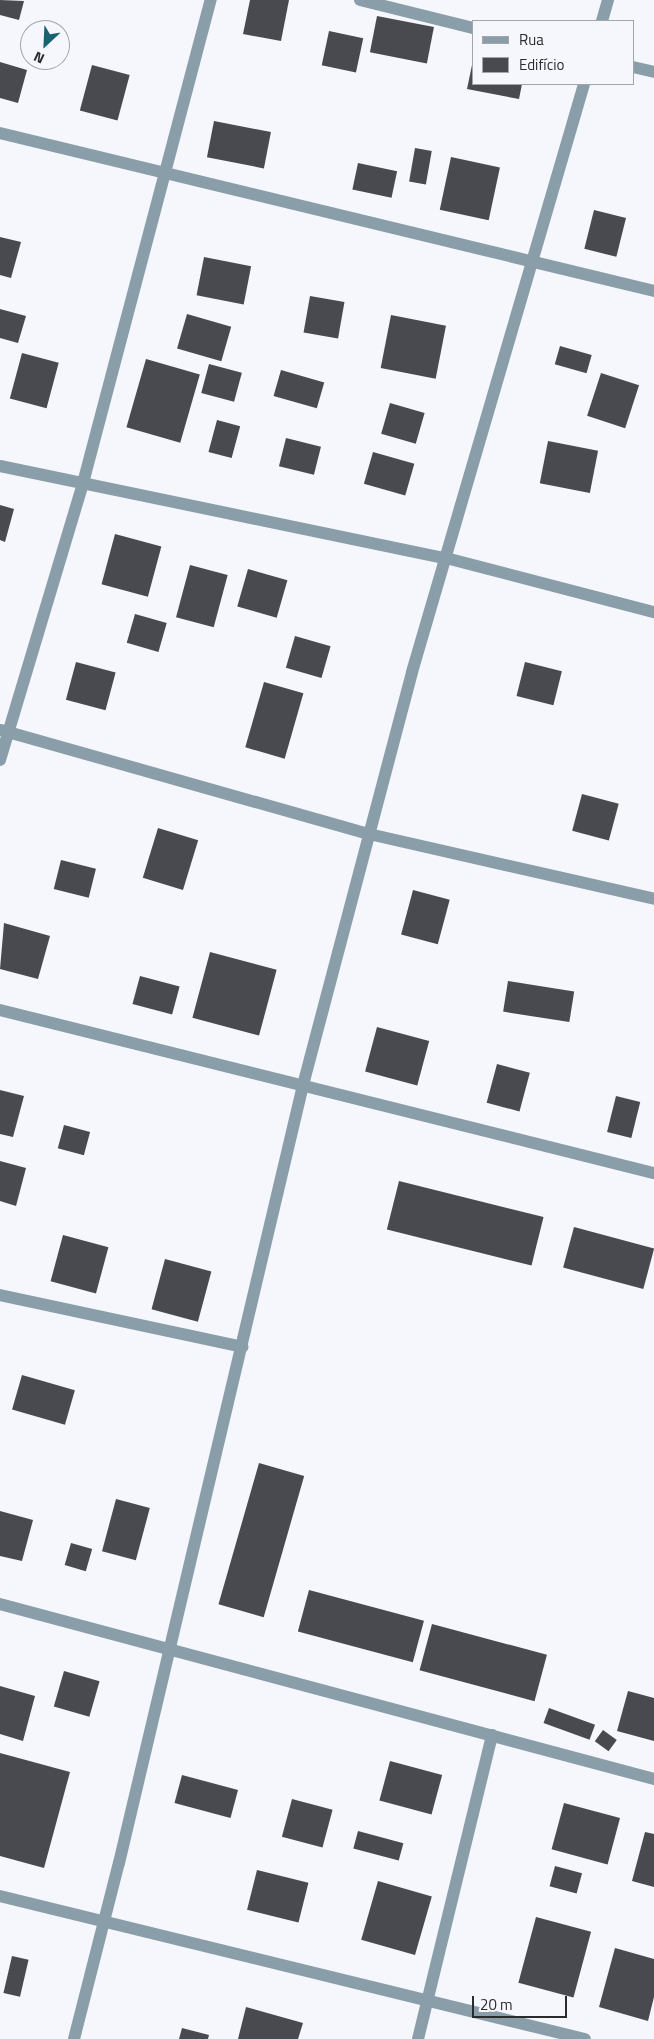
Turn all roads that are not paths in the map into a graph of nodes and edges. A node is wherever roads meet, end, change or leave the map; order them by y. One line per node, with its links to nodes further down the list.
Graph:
1 (211, 0): 10 (street)
2 (360, 0): 5 (street)
3 (608, 0): 4 (street)
4 (602, 20)
5 (472, 28)
6 (634, 67): 7 (street)
7 (654, 72)
8 (584, 85): 11 (street)
9 (0, 133): 10 (street)
10 (167, 173): 11 (street); 14 (street)
11 (532, 261): 12 (street); 15 (street)
12 (654, 291)
13 (0, 466): 14 (street)
14 (83, 483): 15 (street); 17 (street)
15 (446, 558): 16 (street); 19 (street)
16 (654, 612)
17 (4, 731): 18 (street); 19 (street)
18 (0, 760)
19 (369, 834): 20 (street); 22 (street)
20 (654, 899)
21 (0, 1010): 22 (street)
22 (303, 1085): 23 (street); 25 (street)
23 (654, 1173)
24 (0, 1295): 25 (street)
25 (242, 1347): 27 (street)
26 (0, 1604): 27 (street)
27 (170, 1648): 28 (street); 31 (street)
28 (492, 1735): 29 (street); 32 (street)
29 (654, 1779)
30 (0, 1896): 31 (street)
31 (104, 1922): 32 (street); 33 (street)
32 (427, 2001): 34 (street); 35 (street)
33 (74, 2039)
34 (418, 2039)
35 (585, 2039)

